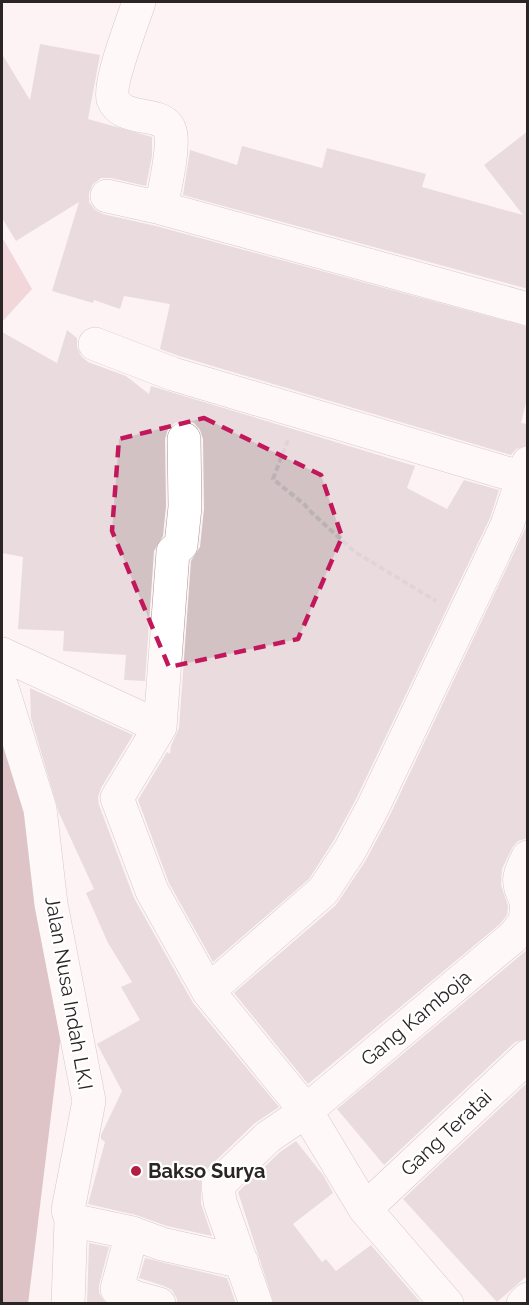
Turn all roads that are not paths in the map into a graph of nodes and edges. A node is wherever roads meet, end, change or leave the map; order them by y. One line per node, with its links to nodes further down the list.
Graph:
1 (139, 2): 3 (street)
2 (107, 196): 3 (street)
3 (161, 208): 4 (street)
4 (528, 309)
5 (95, 344): 7 (street)
6 (184, 439): 10 (street)
7 (525, 470): 12 (street)
8 (2, 654): 10 (street)
9 (2, 687): 16 (street, Jalan Nusa Indah LK.I)
10 (160, 727): 12 (street)
11 (528, 857): 14 (street, Gang Kamboja)
12 (208, 991): 14 (street)
13 (528, 1056): 15 (street, Gang Teratai)
14 (306, 1111): 15 (street); 18 (street, Gang Kamboja)
15 (365, 1209): 23 (street)
16 (71, 1220): 17 (street); 20 (street, Jalan Nusa Indah LK.I)
17 (132, 1233): 18 (street); 21 (street)
18 (242, 1262): 22 (street)
19 (528, 1299): 24 (street)
20 (68, 1304)
21 (159, 1304)
22 (256, 1304)
23 (447, 1304)
24 (523, 1304)

